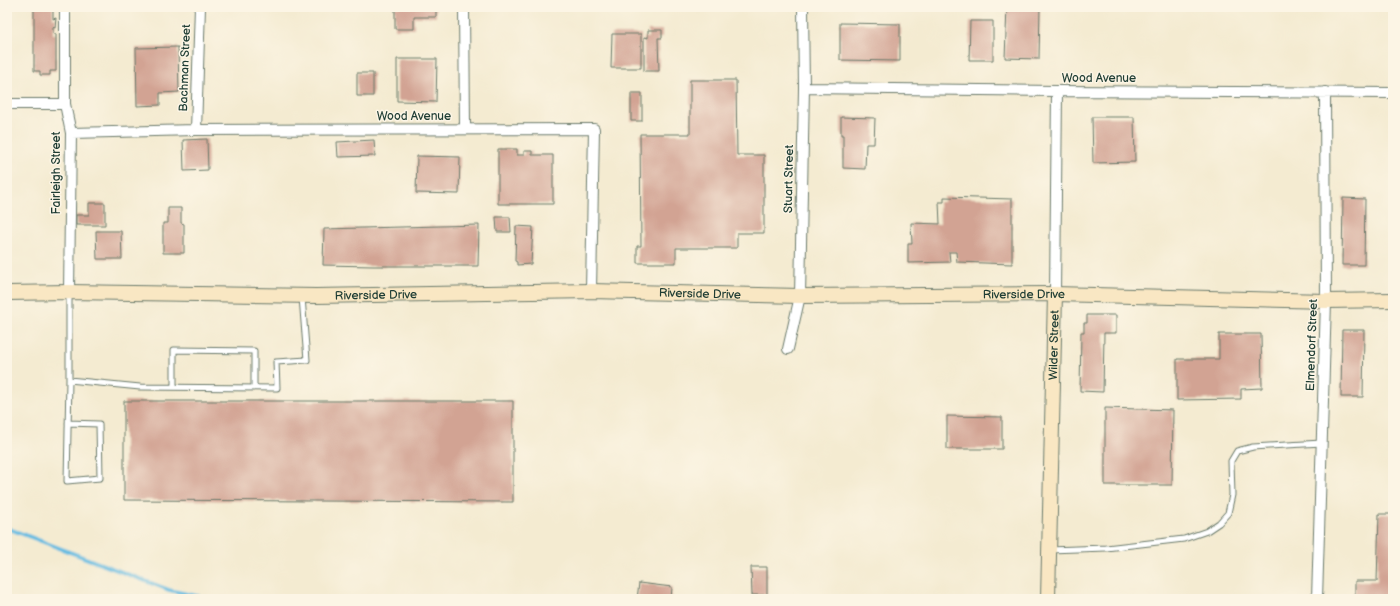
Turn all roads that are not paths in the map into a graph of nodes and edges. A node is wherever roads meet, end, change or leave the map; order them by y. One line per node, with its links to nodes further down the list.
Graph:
1 (65, 7): 10 (street, Fairleigh Street)
2 (200, 7): 12 (street, Bachman Street)
3 (464, 7): 11 (street)
4 (803, 7): 5 (street, Stuart Street)
5 (804, 88): 6 (street, Wood Avenue); 19 (street, Stuart Street)
6 (1057, 91): 7 (street, Wood Avenue); 17 (street, Wilder Street)
7 (1325, 92): 8 (street, Wood Avenue); 21 (street, Elmendorf Street)
8 (1393, 93)
9 (7, 104): 10 (street)
10 (65, 104): 13 (street, Fairleigh Street)
11 (465, 128): 12 (street, Wood Avenue); 14 (street, Wood Avenue)
12 (196, 130): 13 (street, Wood Avenue)
13 (71, 133): 15 (street, Fairleigh Street)
14 (591, 291): 18 (street, Riverside Drive); 19 (street, Riverside Drive)
15 (69, 292): 16 (street, Riverside Drive); 18 (street, Riverside Drive); 23 (lane)
16 (7, 293)
17 (1055, 294): 19 (street, Riverside Drive); 21 (street, Riverside Drive); 28 (street, Wilder Street)
18 (302, 296): 25 (lane)
19 (800, 296): 22 (street, Stuart Street)
20 (1393, 300): 21 (street, Riverside Drive)
21 (1326, 301): 27 (street, Elmendorf Street)
22 (788, 349)
23 (69, 380): 24 (lane); 26 (lane)
24 (174, 387): 25 (lane); 25 (lane)
25 (254, 387)
26 (68, 424): 26 (lane)
27 (1322, 444): 28 (lane); 30 (street, Elmendorf Street)
28 (1048, 550): 29 (street, Wilder Street)
29 (1048, 599)
30 (1317, 599)

